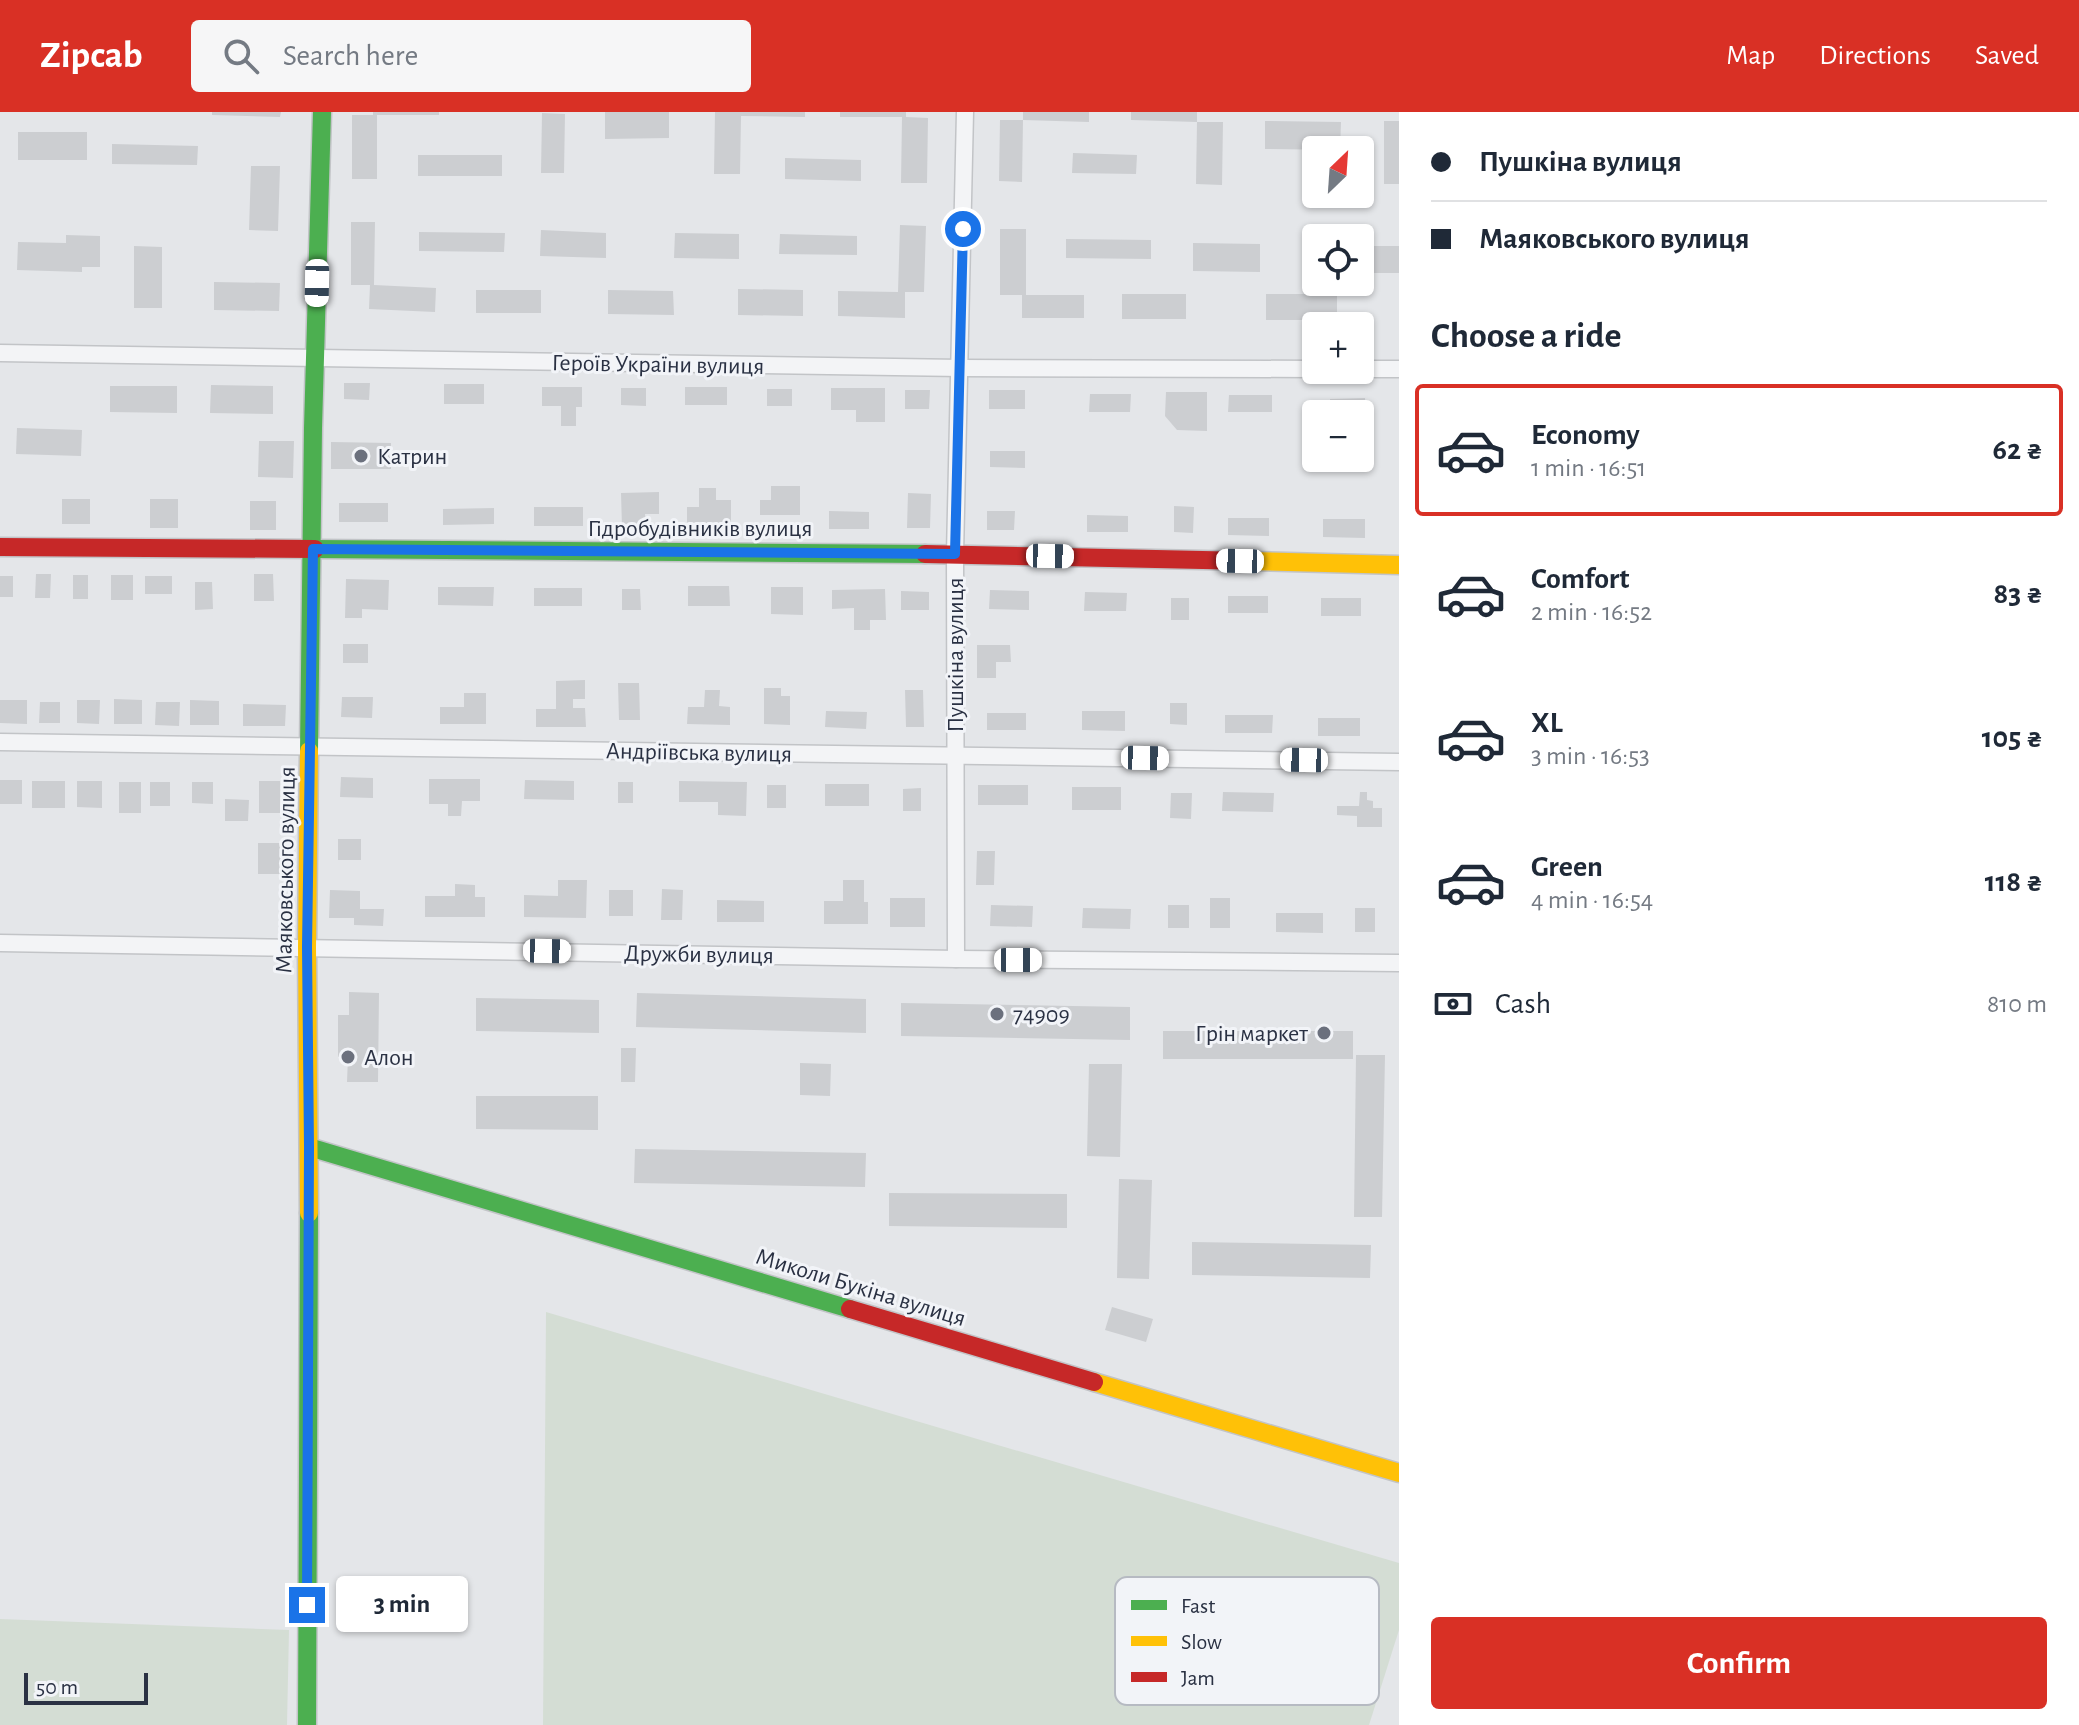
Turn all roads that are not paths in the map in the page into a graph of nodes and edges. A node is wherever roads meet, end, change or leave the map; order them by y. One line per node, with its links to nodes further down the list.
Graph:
1 (322, 112): 4 (street, Маяковського вулиця)
2 (965, 112): 5 (street, Пушкіна вулиця)
3 (0, 353): 4 (street, Героїв України вулиця)
4 (316, 358): 5 (street, Героїв України вулиця); 10 (street, Маяковського вулиця)
5 (961, 368): 6 (street, Героїв України вулиця); 11 (street, Пушкіна вулиця)
6 (1302, 369)
7 (1374, 369): 8 (street)
8 (1399, 369)
9 (0, 547): 10 (street, Гідробудівників вулиця)
10 (313, 549): 11 (street, Гідробудівників вулиця); 14 (street, Маяковського вулиця)
11 (955, 554): 12 (street, Гідробудівників вулиця); 15 (street, Пушкіна вулиця)
12 (1399, 565)
13 (0, 742): 14 (street, Андріївська вулиця)
14 (310, 748): 15 (street, Андріївська вулиця); 18 (street, Маяковського вулиця)
15 (955, 755): 16 (street, Андріївська вулиця); 19 (street, Пушкіна вулиця)
16 (1399, 762)
17 (0, 943): 18 (street, Дружби вулиця)
18 (307, 947): 19 (street, Дружби вулиця); 21 (street, Маяковського вулиця)
19 (956, 959): 20 (street, Дружби вулиця)
20 (1399, 963)
21 (309, 1147): 22 (street, Миколи Букіна вулиця); 23 (street, Маяковського вулиця)
22 (1399, 1473)
23 (307, 1725)

